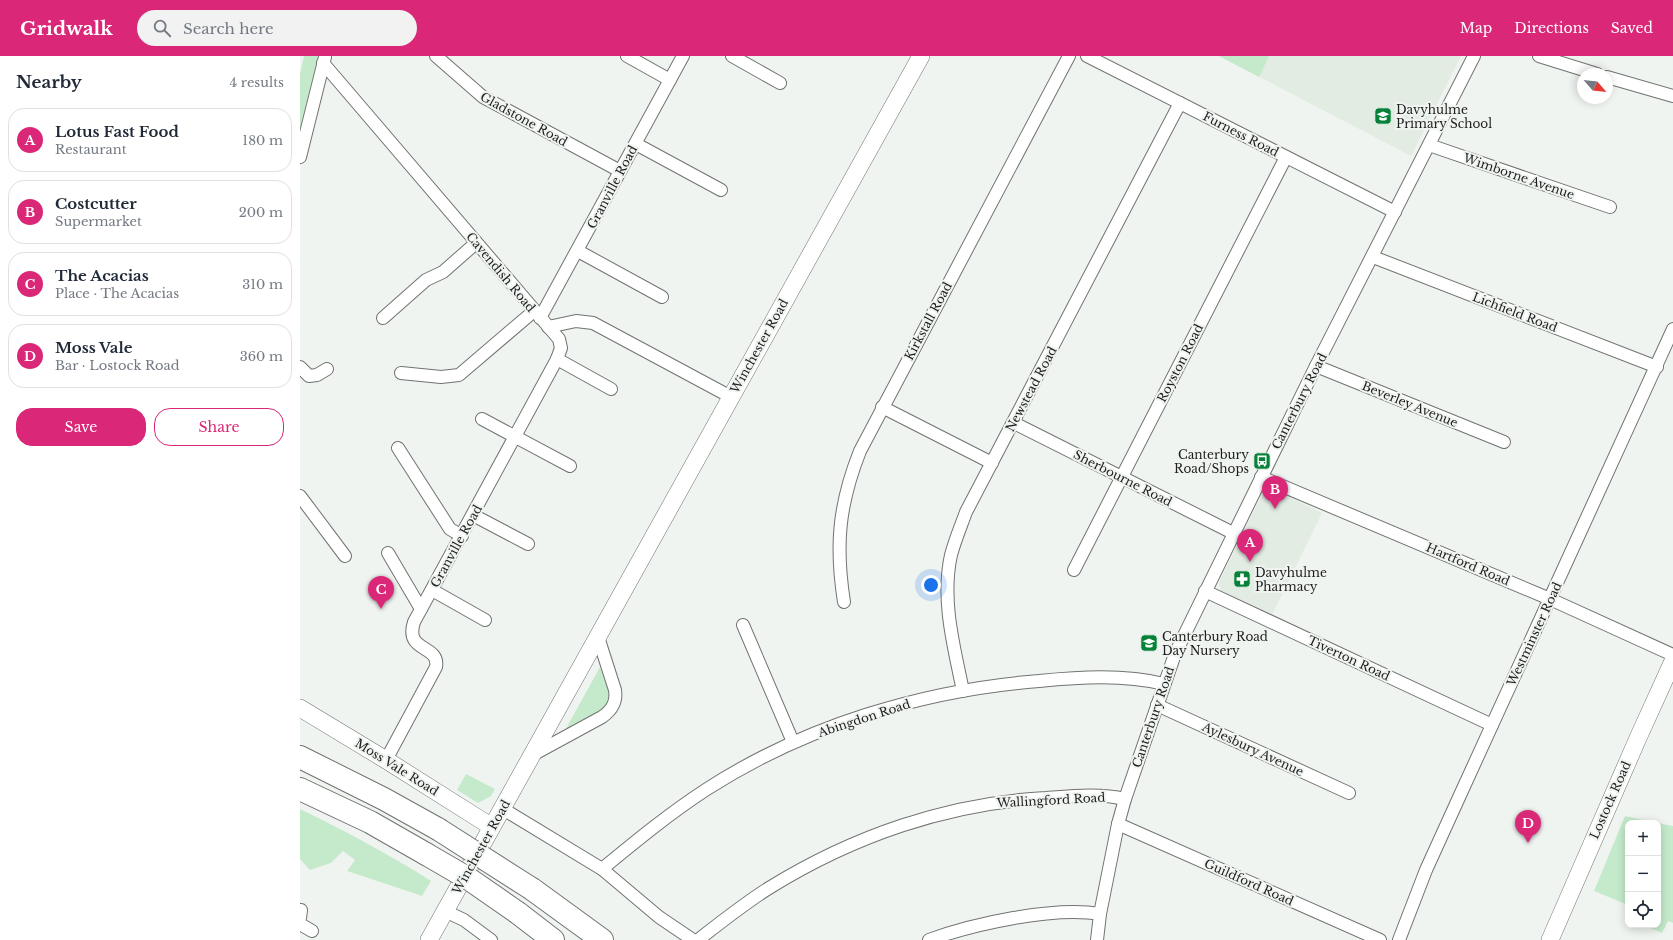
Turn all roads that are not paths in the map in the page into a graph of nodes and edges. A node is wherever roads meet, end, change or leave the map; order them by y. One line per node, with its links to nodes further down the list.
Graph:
1 (436, 56): 21 (street, Gladstone Road)
2 (627, 56): 13 (street)
3 (683, 56): 13 (street, Granville Road)
4 (732, 56): 14 (street)
5 (921, 56): 39 (street, Winchester Road)
6 (1069, 56): 40 (street, Kirkstall Road)
7 (1087, 56): 16 (street, Furness Road)
8 (1474, 56): 18 (street, Canterbury Road)
9 (1539, 56): 11 (street)
10 (324, 60): 20 (street); 25 (street, Cavendish Road)
11 (1578, 68)
12 (1613, 79): 15 (street)
13 (670, 80): 17 (street, Granville Road)
14 (780, 83)
15 (1673, 96)
16 (1180, 103): 19 (street, Furness Road); 42 (street, Newstead Road)
17 (636, 144): 21 (street, Granville Road); 22 (street)
18 (1429, 145): 23 (street, Wimborne Avenue); 24 (street, Canterbury Road)
19 (1286, 156): 24 (street, Furness Road); 48 (street, Royston Road)
20 (300, 157)
21 (620, 171): 26 (street, Granville Road)
22 (721, 190)
23 (1610, 206)
24 (1395, 212): 27 (street, Canterbury Road)
25 (476, 243): 29 (street); 30 (street, Cavendish Road)
26 (578, 251): 28 (street); 30 (street, Granville Road)
27 (1373, 257): 33 (street, Canterbury Road); 35 (street, Lichfield Road)
28 (662, 297)
29 (383, 318)
30 (541, 319): 32 (street, Granville Road); 37 (street); 39 (street)
31 (1673, 329): 35 (street, Westminster Road)
32 (557, 359): 38 (street); 43 (street, Granville Road)
33 (1316, 366): 44 (street, Beverley Avenue); 49 (street, Canterbury Road)
34 (300, 367): 36 (street)
35 (1657, 367): 60 (street, Westminster Road)
36 (327, 369)
37 (401, 373)
38 (611, 389)
39 (731, 397): 65 (street, Winchester Road)
40 (882, 407): 46 (street); 61 (street, Kirkstall Road)
41 (482, 418): 43 (street)
42 (1014, 423): 46 (street, Newstead Road); 48 (street, Sherbourne Road)
43 (515, 436): 47 (street); 51 (street, Granville Road)
44 (1504, 442)
45 (398, 448): 53 (street)
46 (992, 463): 69 (street, Newstead Road)
47 (570, 466)
48 (1122, 477): 52 (street, Sherbourne Road); 57 (street, Royston Road)
49 (1261, 477): 52 (street, Canterbury Road); 60 (street, Hartford Road)
50 (300, 496): 56 (street)
51 (473, 515): 53 (street, Granville Road); 54 (street)
52 (1233, 533): 59 (street, Canterbury Road)
53 (462, 536): 58 (street, Granville Road)
54 (528, 544)
55 (388, 553): 62 (street)
56 (345, 556)
57 (1074, 570)
58 (432, 590): 62 (street, Granville Road); 63 (street)
59 (1205, 591): 68 (street, Canterbury Road); 72 (street, Tiverton Road)
60 (1550, 599): 66 (street, Hartford Road); 72 (street, Westminster Road)
61 (844, 602)
62 (421, 609): 76 (street, Granville Road)
63 (485, 620)
64 (743, 625): 73 (street)
65 (598, 638): 74 (street, Winchester Road); 74 (street)
66 (1673, 655)
67 (1673, 661): 98 (street, Lostock Road)
68 (1164, 684): 69 (street, Abingdon Road); 70 (street, Canterbury Road)
69 (963, 691): 73 (street, Abingdon Road)
70 (1157, 704): 78 (street, Aylesbury Avenue); 79 (street, Canterbury Road)
71 (300, 708): 76 (street, Moss Vale Road)
72 (1492, 725): 97 (street, Westminster Road)
73 (793, 742): 83 (street, Abingdon Road)
74 (534, 754): 80 (street, Winchester Road)
75 (300, 757): 91 (highway, bridge)
76 (386, 760): 82 (street, Moss Vale Road)
77 (300, 789): 90 (highway, bridge)
78 (1349, 793)
79 (1125, 799): 81 (street, Canterbury Road); 93 (street, Wallingford Road)
80 (503, 809): 82 (street, Winchester Road); 83 (street)
81 (1118, 824): 85 (street, Canterbury Road); 96 (street, Guildford Road)
82 (492, 827): 84 (street, Winchester Road)
83 (602, 869): 92 (street)
84 (445, 911): 88 (street, Winchester Road); 89 (street)
85 (1100, 914): 94 (street); 95 (street, Canterbury Road)
86 (300, 924): 87 (street)
87 (312, 931)
88 (429, 940)
89 (491, 940)
90 (553, 940)
91 (602, 940)
92 (693, 940)
93 (698, 940)
94 (929, 940)
95 (1097, 940)
96 (1380, 940)
97 (1399, 940)
98 (1550, 940)

